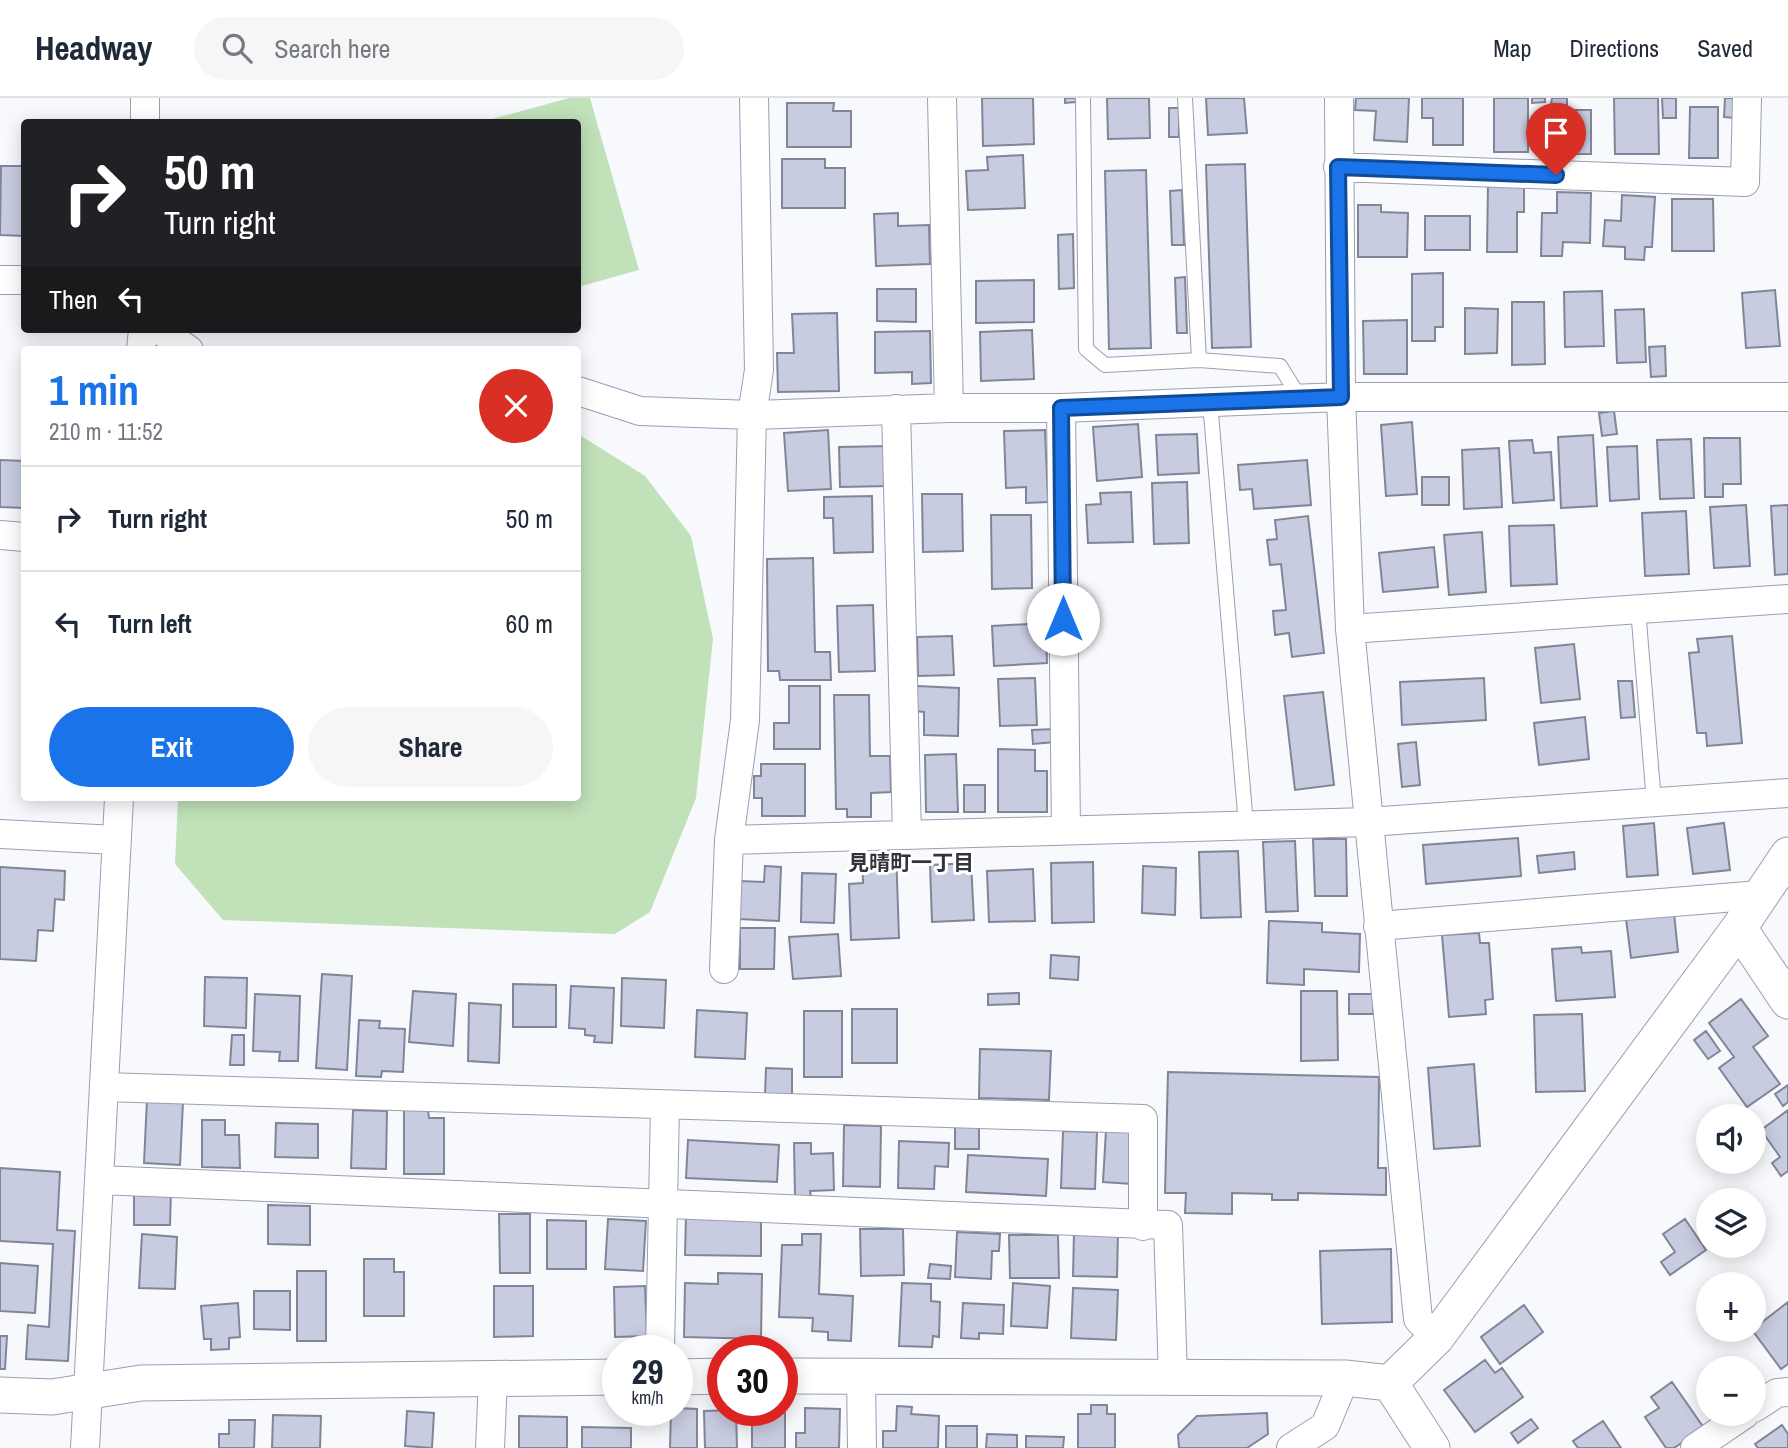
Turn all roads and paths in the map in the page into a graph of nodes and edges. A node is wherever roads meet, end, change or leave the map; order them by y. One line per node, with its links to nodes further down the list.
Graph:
1 (145, 98): 8 (street)
2 (754, 98): 23 (street)
3 (942, 98): 20 (street)
4 (1083, 98): 14 (lane)
5 (1185, 98): 14 (lane)
6 (1339, 98): 9 (street)
7 (1747, 98): 9 (street)
8 (145, 119)
9 (1338, 167): 16 (street)
10 (0, 280): 11 (street)
11 (21, 281)
12 (164, 333): 13 (street)
13 (183, 346)
14 (1199, 360): 18 (lane)
15 (581, 392): 23 (street)
16 (1341, 397): 17 (street); 18 (street); 28 (street)
17 (1788, 397)
18 (1300, 398): 19 (street)
19 (1210, 402): 21 (street); 33 (lane)
20 (949, 408): 21 (street); 22 (street)
21 (1061, 408): 34 (street)
22 (896, 409): 23 (street); 36 (street)
23 (752, 415): 37 (street)
24 (0, 535): 25 (street)
25 (21, 537)
26 (1788, 599): 27 (street)
27 (1638, 609): 28 (street); 31 (lane)
28 (1350, 629): 32 (street)
29 (1788, 793): 31 (street)
30 (119, 801): 38 (street)
31 (1654, 802): 32 (street)
32 (1367, 822): 33 (street); 41 (street)
33 (1246, 825): 34 (street)
34 (1066, 830): 36 (street)
35 (0, 834): 38 (street)
36 (907, 835): 37 (street)
37 (729, 839): 43 (street)
38 (116, 840): 45 (street)
39 (1788, 855): 40 (street)
40 (1760, 895): 41 (street); 42 (street)
41 (1378, 926): 51 (street)
42 (1739, 928): 44 (street); 51 (street)
43 (724, 969)
44 (1788, 1001)
45 (104, 1087): 46 (street); 47 (street)
46 (665, 1105): 48 (street); 49 (street)
47 (99, 1180): 48 (street); 59 (street)
48 (662, 1202): 49 (street); 50 (street)
49 (1143, 1226): 55 (street)
50 (660, 1335)
51 (1436, 1338): 58 (street)
52 (861, 1375): 53 (street); 55 (street); 67 (street)
53 (798, 1376)
54 (602, 1377): 57 (street)
55 (1173, 1377): 56 (street)
56 (1345, 1378): 58 (street); 68 (street)
57 (493, 1379): 59 (street); 66 (street)
58 (1390, 1383): 69 (street)
59 (88, 1390): 61 (street); 65 (street)
60 (1788, 1392): 62 (street)
61 (0, 1395)
62 (1766, 1400)
63 (1735, 1426): 64 (street)
64 (1724, 1440): 70 (street)
65 (85, 1448)
66 (489, 1448)
67 (862, 1448)
68 (1291, 1448)
69 (1432, 1448)
70 (1695, 1448)

